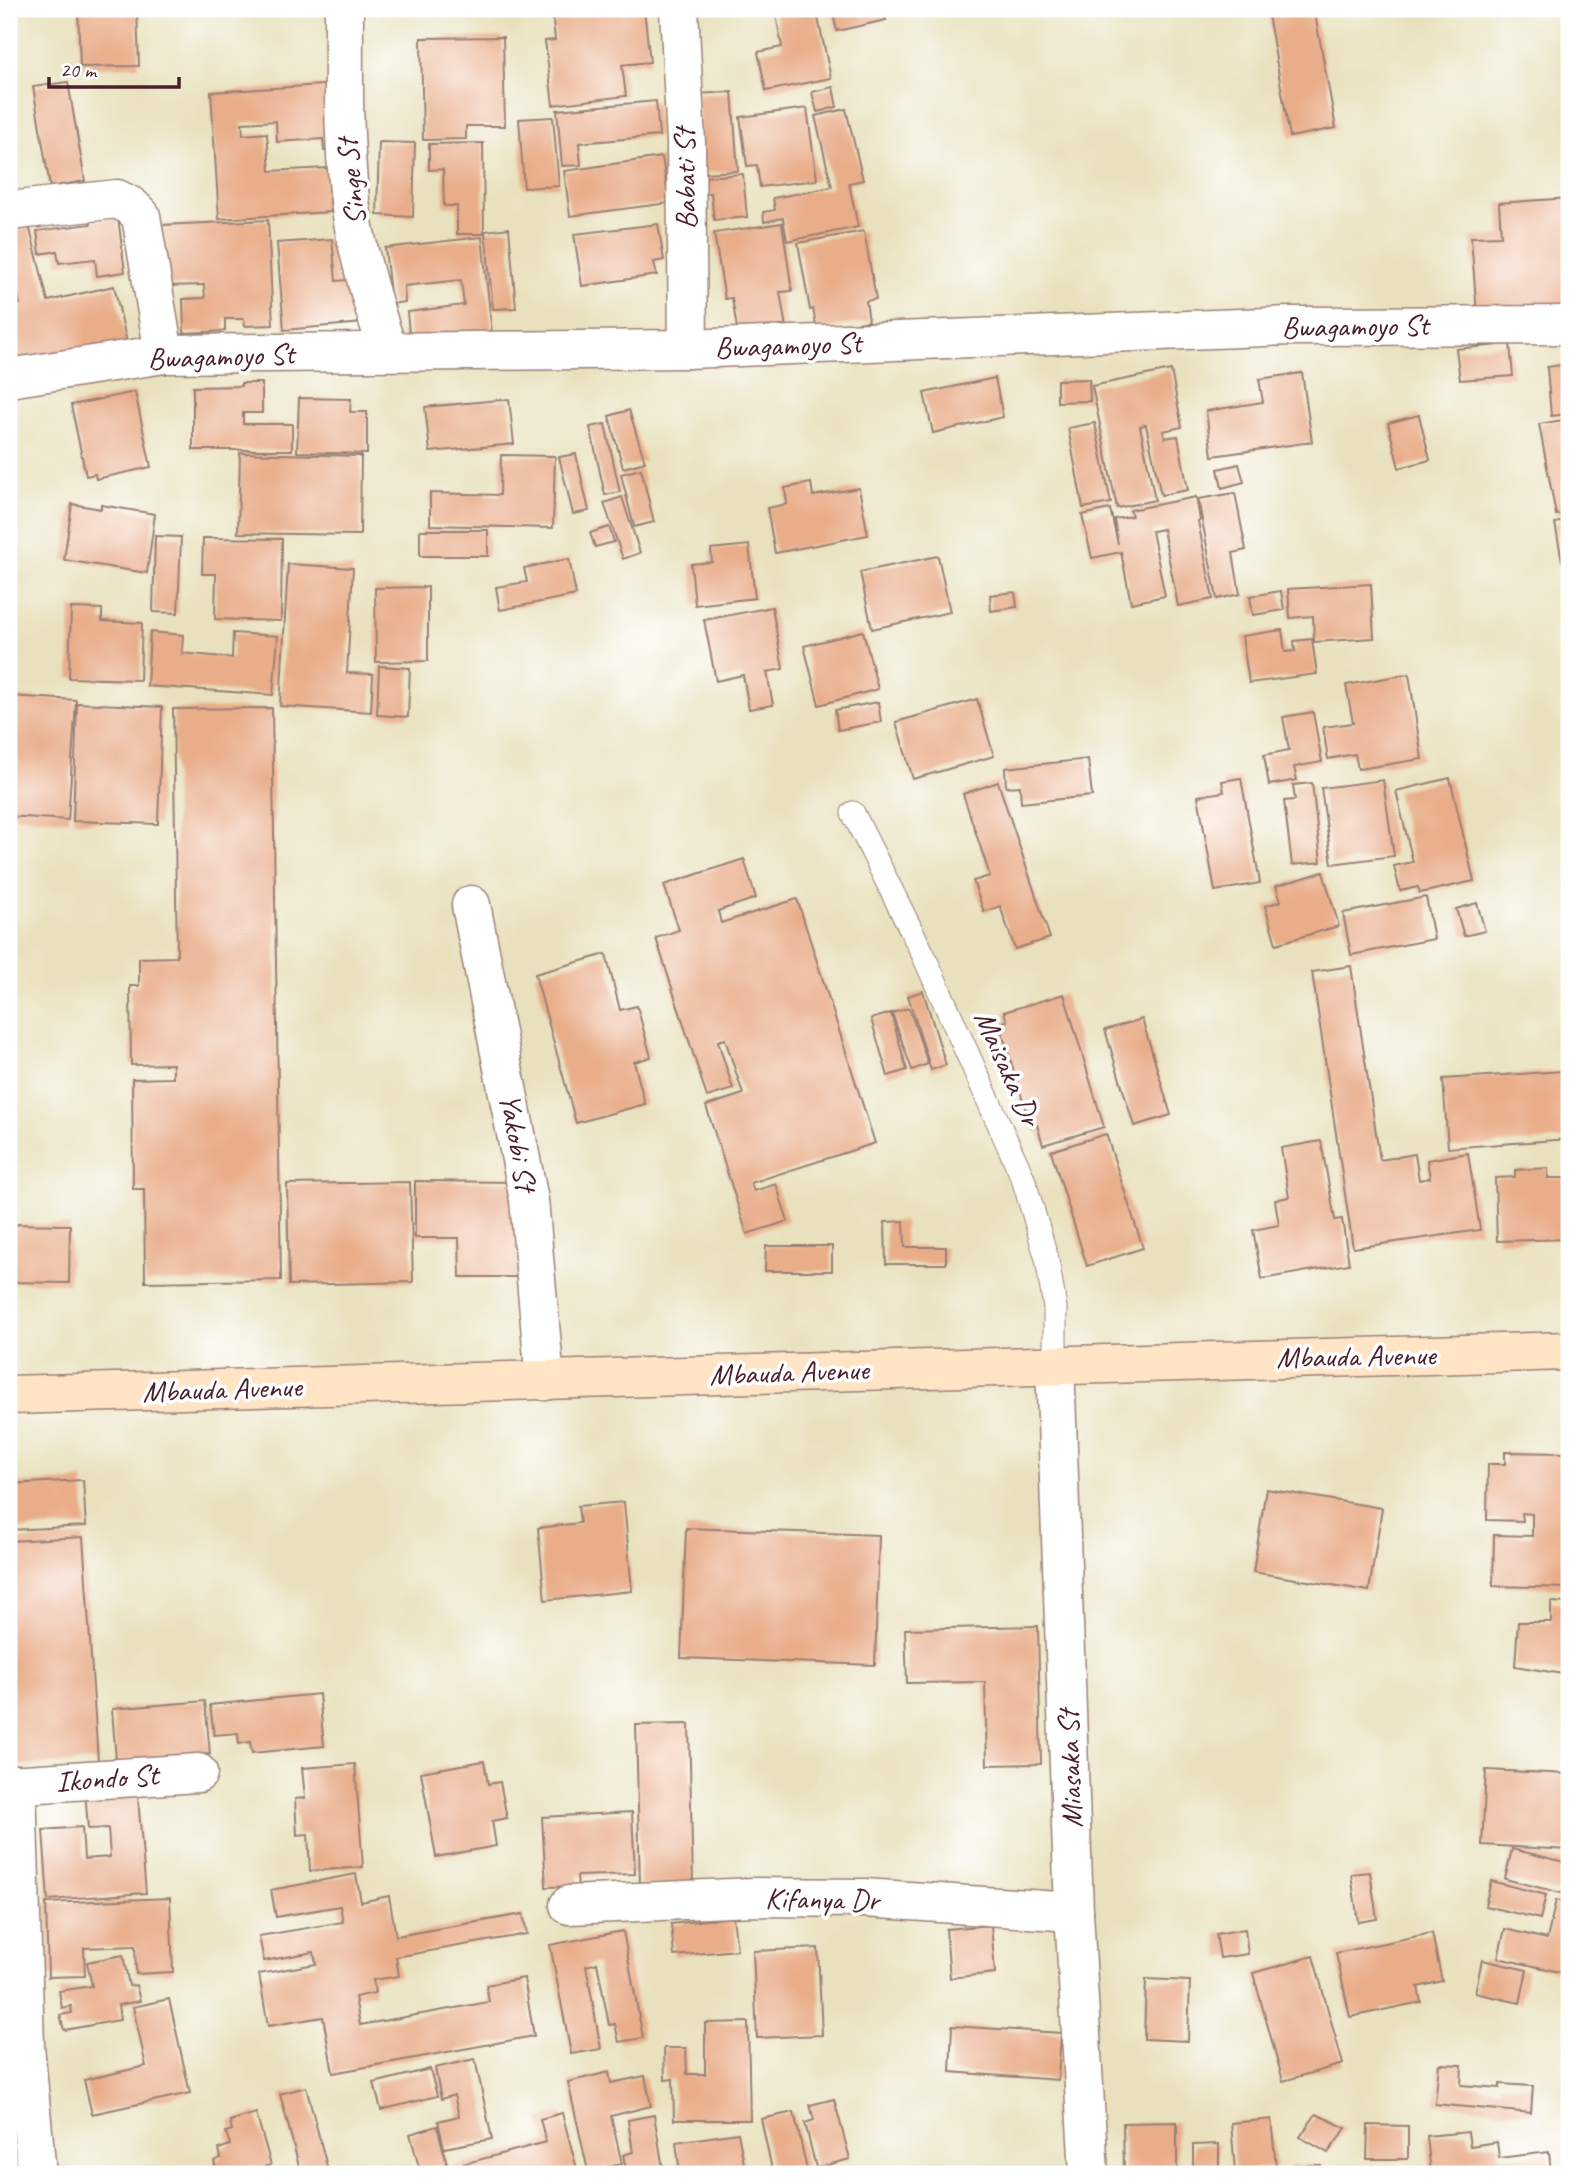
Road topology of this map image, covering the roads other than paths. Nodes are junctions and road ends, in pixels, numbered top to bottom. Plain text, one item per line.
1 (344, 9) edge
2 (679, 9) edge
3 (9, 211) edge
4 (1569, 325) edge
5 (688, 349) junction
6 (388, 351) junction
7 (164, 354) junction
8 (9, 379) edge
9 (853, 813) dead end
10 (471, 905) dead end
11 (1569, 1351) edge
12 (1055, 1363) junction
13 (545, 1381) junction
14 (9, 1395) edge
15 (198, 1773) dead end
16 (13, 1784) edge
17 (569, 1905) dead end
18 (1074, 1912) junction
19 (37, 2174) edge
20 (1089, 2174) edge

1 - 6 street, Singe St
2 - 5 street, Babati St
3 - 7 street
4 - 5 street, Bwagamoyo St
5 - 6 street, Bwagamoyo St
6 - 7 street, Bwagamoyo St
7 - 8 street, Bwagamoyo St
9 - 12 lane, Maisaka Dr
10 - 13 street, Yakobi St
11 - 12 street, Mbauda Avenue
12 - 13 street, Mbauda Avenue
12 - 18 street, Miasaka St
13 - 14 street, Mbauda Avenue
15 - 16 street, Ikondo St
16 - 19 street, Ikondo St
17 - 18 street, Kifanya Dr
18 - 20 street, Miasaka St

